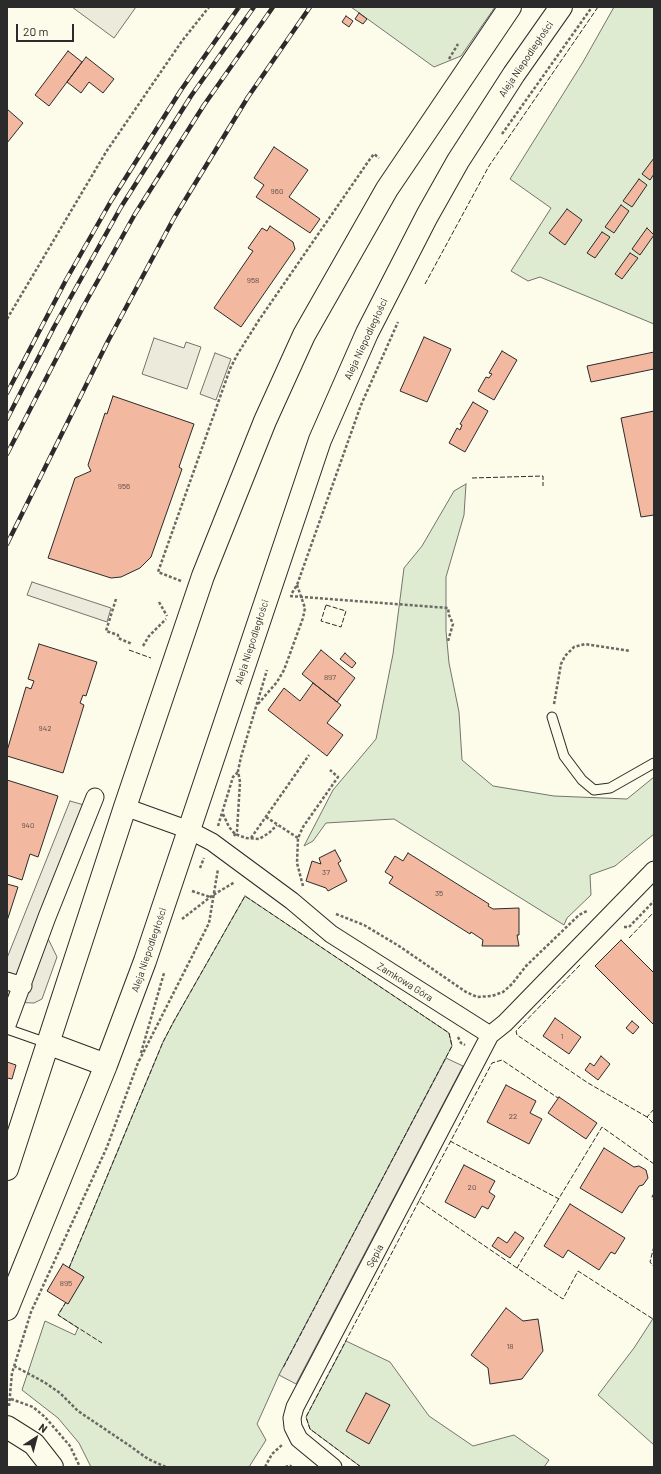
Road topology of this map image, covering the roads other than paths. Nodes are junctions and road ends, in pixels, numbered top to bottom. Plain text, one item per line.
1 (510, 7) edge
2 (561, 7) edge
3 (552, 717) road end
4 (654, 763) edge
5 (95, 797) dead end
6 (125, 807) junction
7 (189, 830) junction
8 (654, 870) edge
9 (15, 983) edge
10 (7, 1025) edge
11 (7, 1029) edge
12 (490, 1035) junction
13 (47, 1043) junction
14 (106, 1065) junction
15 (7, 1169) edge
16 (7, 1309) edge
17 (8, 1416) edge
18 (52, 1467) edge
19 (333, 1467) edge

1 - 6 main road
2 - 7 main road, Aleja Niepodległości
3 - 4 lane
5 - 9 street
6 - 7 street, Zamkowa Góra
6 - 13 main road
7 - 12 street, Zamkowa Góra
7 - 14 main road, Aleja Niepodległości
8 - 12 street
9 - 10 street
11 - 13 lane
12 - 19 street, Sępia
13 - 14 main road
13 - 15 main road
14 - 16 main road, Aleja Niepodległości
17 - 18 main road

